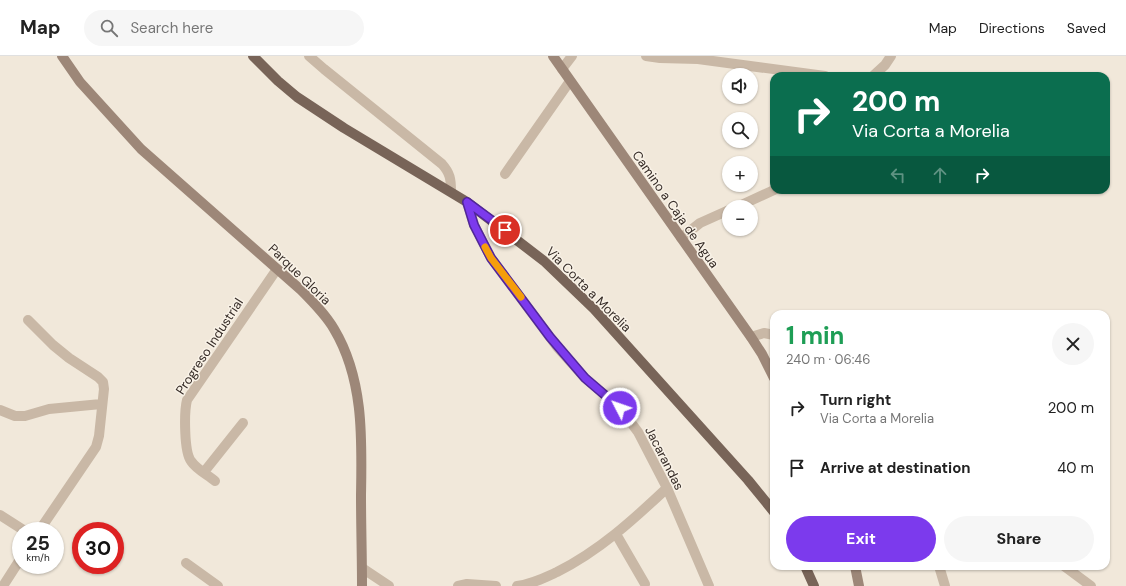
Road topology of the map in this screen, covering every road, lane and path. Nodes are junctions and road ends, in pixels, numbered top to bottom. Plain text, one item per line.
1 (253, 56) edge
2 (309, 56) edge
3 (553, 56) edge
4 (572, 56) edge
5 (646, 56) edge
6 (891, 56) edge
7 (660, 57) edge
8 (64, 58) edge
9 (562, 69) junction
10 (795, 72) edge
11 (877, 72) edge
12 (570, 81) junction
13 (506, 174) dead end
14 (451, 191) junction
15 (770, 192) edge
16 (752, 200) edge
17 (467, 202) junction
18 (722, 213) edge
19 (681, 238) junction
20 (277, 269) junction
21 (28, 320) dead end
22 (770, 334) edge
23 (751, 336) junction
24 (770, 370) edge
25 (101, 404) junction
26 (0, 410) edge
27 (243, 423) dead end
28 (204, 472) junction
29 (215, 481) dead end
30 (667, 488) junction
31 (770, 507) edge
32 (0, 515) edge
33 (45, 522) edge
34 (12, 523) edge
35 (616, 534) junction
36 (186, 563) dead end
37 (362, 568) junction
38 (807, 570) edge
39 (856, 570) edge
40 (940, 570) edge
41 (1069, 570) edge
42 (12, 572) edge
43 (645, 584) dead end
44 (3, 586) edge
45 (218, 586) edge
46 (362, 586) edge
47 (389, 586) edge
48 (458, 586) edge
49 (496, 586) edge
50 (517, 586) edge
51 (709, 586) edge
52 (814, 586) edge
53 (859, 586) edge
54 (945, 586) edge
55 (1091, 586) edge

1 - 14 main road, Via Corta a Morelia
2 - 14 street
3 - 9 main road, Camino a Caja de Agua
4 - 9 street
5 - 7 street
6 - 11 street
7 - 10 street
8 - 20 main road, Parque Gloria
9 - 12 main road, Camino a Caja de Agua
12 - 13 street
12 - 19 main road, Camino a Caja de Agua
14 - 17 main road, Via Corta a Morelia
15 - 16 street
17 - 30 street, Jacarandas
17 - 31 main road, Via Corta a Morelia
18 - 19 street
19 - 23 main road, Camino a Caja de Agua
20 - 28 street, Progreso Industrial
20 - 37 main road, Parque Gloria
21 - 25 street
22 - 23 street
23 - 24 main road, Camino a Caja de Agua
25 - 26 street
25 - 33 street
27 - 28 street
28 - 29 street, Progreso Industrial
30 - 35 street
30 - 51 street, Jacarandas
32 - 34 street
35 - 43 street
35 - 50 street
36 - 45 street
37 - 46 main road, Parque Gloria
37 - 47 street
38 - 52 main road
39 - 53 main road
40 - 54 street
41 - 55 street
42 - 44 street
48 - 49 street

